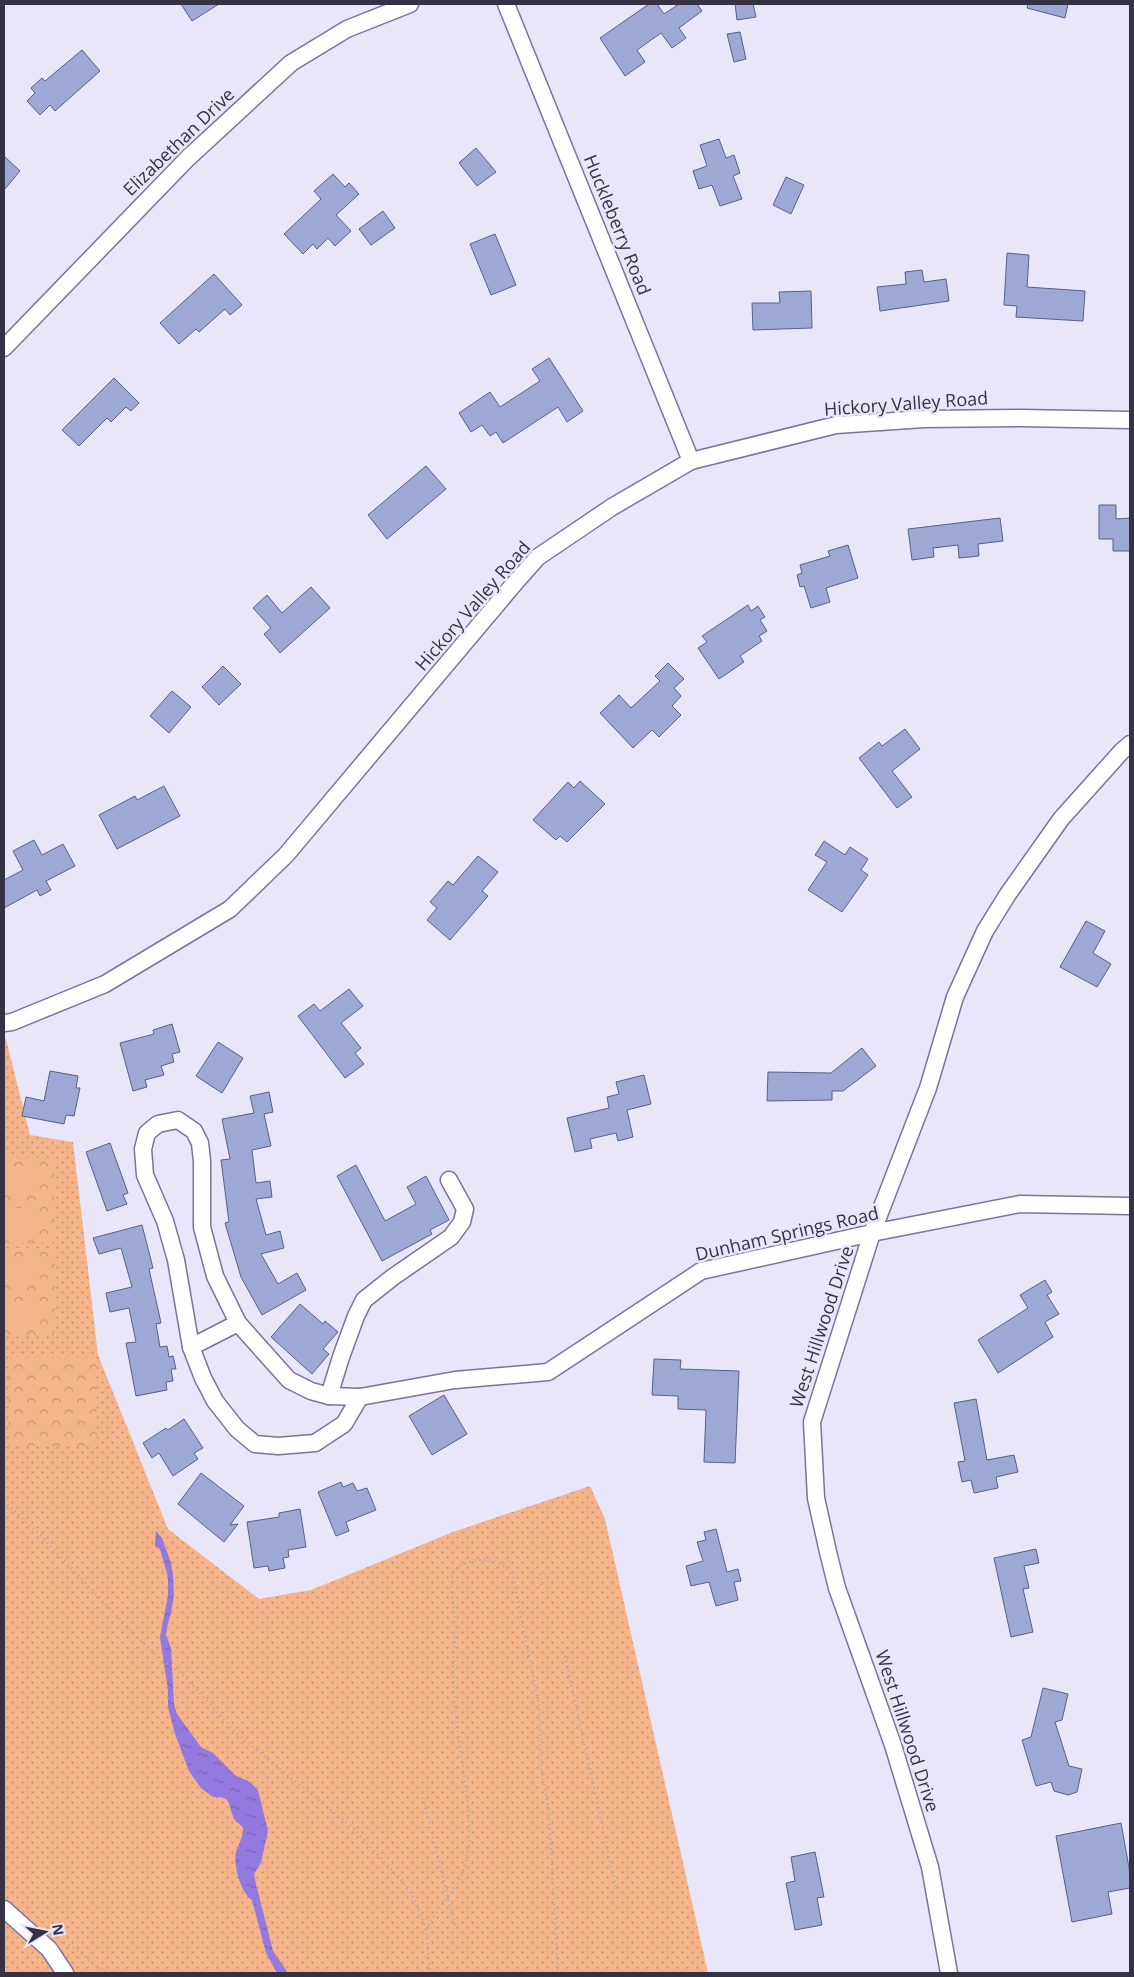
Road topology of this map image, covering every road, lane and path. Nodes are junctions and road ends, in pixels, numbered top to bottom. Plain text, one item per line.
1 (410, 4) edge
2 (506, 4) edge
3 (4, 348) edge
4 (1130, 420) edge
5 (691, 461) junction
6 (1130, 744) edge
7 (4, 1023) edge
8 (449, 1180) dead end
9 (1130, 1206) edge
10 (872, 1233) junction
11 (238, 1323) junction
12 (191, 1347) junction
13 (329, 1396) junction
14 (360, 1397) junction
15 (4, 1501) edge
16 (539, 1574) dead end
17 (542, 1588) dead end
18 (566, 1656) dead end
19 (424, 1798) dead end
20 (616, 1888) dead end
21 (448, 1899) junction
22 (4, 1909) edge
23 (426, 1930) junction
24 (456, 1930) dead end
25 (63, 1942) dead end
26 (430, 1972) edge
27 (65, 1973) edge
28 (110, 1973) edge
29 (558, 1973) edge
30 (949, 1973) edge

1 - 3 street, Elizabethan Drive
2 - 5 street, Huckleberry Road
4 - 5 street, Hickory Valley Road
5 - 7 street, Hickory Valley Road
6 - 10 street, West Hillwood Drive
8 - 13 street
9 - 10 street, Dunham Springs Road
10 - 14 street, Dunham Springs Road
10 - 30 street, West Hillwood Drive
11 - 12 street
11 - 12 street, Dunham Springs Road
11 - 13 street, Dunham Springs Road
12 - 14 street, Dunham Springs Road
13 - 14 street, Dunham Springs Road
15 - 23 path
16 - 17 path
18 - 20 path
19 - 21 path
21 - 23 path
21 - 24 path
21 - 29 path
22 - 27 street
23 - 26 path
25 - 28 path

